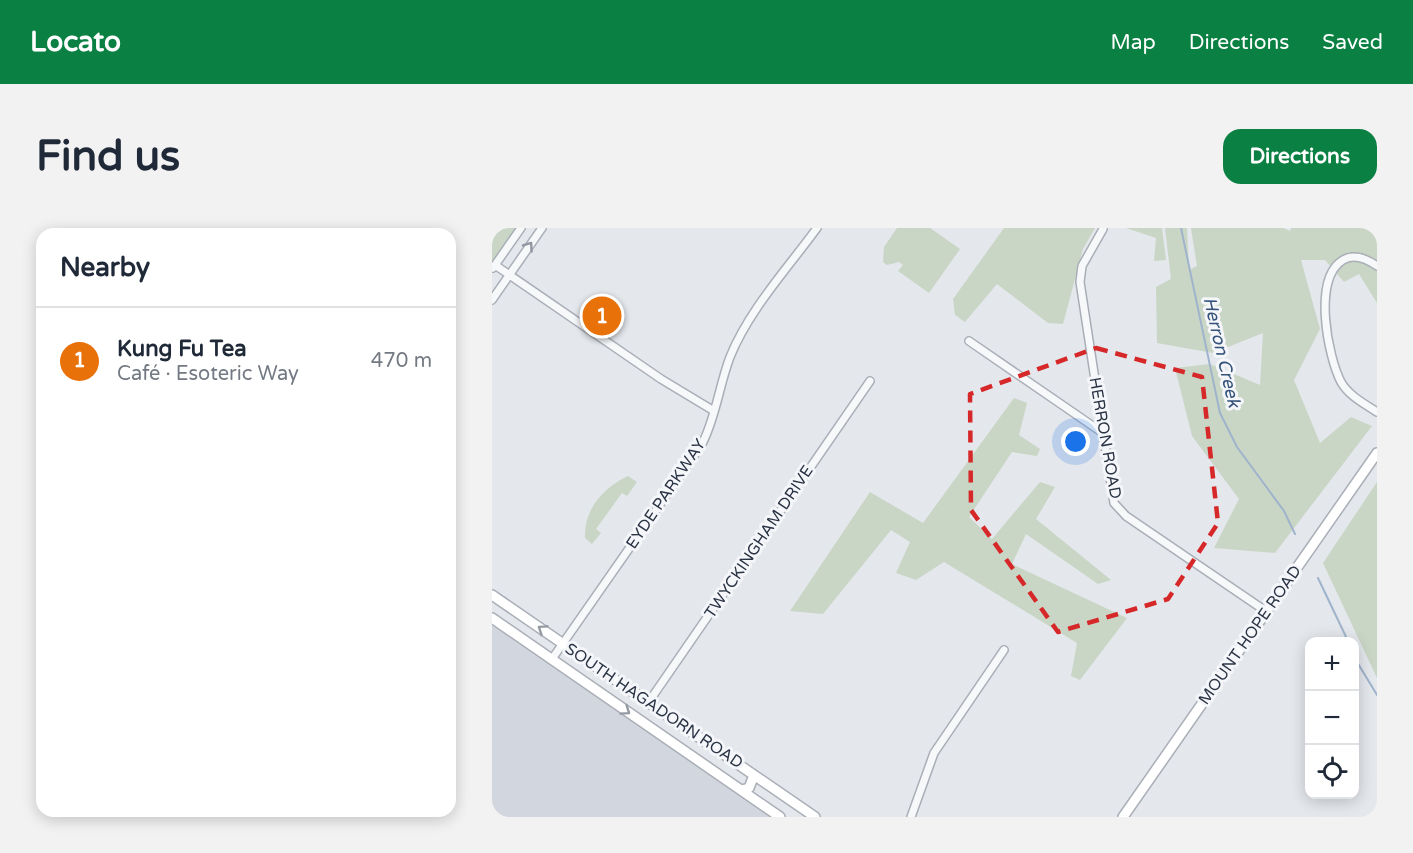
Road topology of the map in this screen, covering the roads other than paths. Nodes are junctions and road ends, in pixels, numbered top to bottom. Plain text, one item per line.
1 (521, 228) edge
2 (542, 228) edge
3 (817, 228) edge
4 (1103, 229) edge
5 (493, 267) edge
6 (1377, 267) edge
7 (509, 275) junction
8 (492, 300) edge
9 (969, 341) dead end
10 (870, 381) dead end
11 (714, 411) junction
12 (1377, 412) edge
13 (1103, 433) junction
14 (1377, 453) edge
15 (492, 595) edge
16 (1267, 612) junction
17 (492, 618) edge
18 (562, 644) junction
19 (1004, 650) dead end
20 (552, 659) junction
21 (620, 683) junction
22 (609, 699) junction
23 (648, 703) junction
24 (754, 775) junction
25 (741, 790) junction
26 (780, 817) edge
27 (815, 817) edge
28 (911, 817) edge
29 (1123, 817) edge

1 - 5 street
7 -> 2 street
3 - 11 street, EYDE PARKWAY
4 - 13 street, HERRON ROAD
5 - 7 street
6 - 12 street
7 - 8 street
7 - 11 street
9 - 13 street
10 - 23 street, TWYCKINGHAM DRIVE
11 - 18 street, EYDE PARKWAY
13 - 16 street, HERRON ROAD
14 - 16 street, MOUNT HOPE ROAD
18 -> 15 street, SOUTH HAGADORN ROAD
16 - 29 street, MOUNT HOPE ROAD
17 - 20 street, SOUTH HAGADORN ROAD
18 - 20 street, EYDE PARKWAY
18 - 21 street, SOUTH HAGADORN ROAD
19 - 28 street
20 - 22 street, SOUTH HAGADORN ROAD
21 - 22 street
21 - 23 street, SOUTH HAGADORN ROAD
22 -> 25 street, SOUTH HAGADORN ROAD
23 - 24 street, SOUTH HAGADORN ROAD
24 - 25 street
24 - 27 street, SOUTH HAGADORN ROAD
25 - 26 street, SOUTH HAGADORN ROAD

